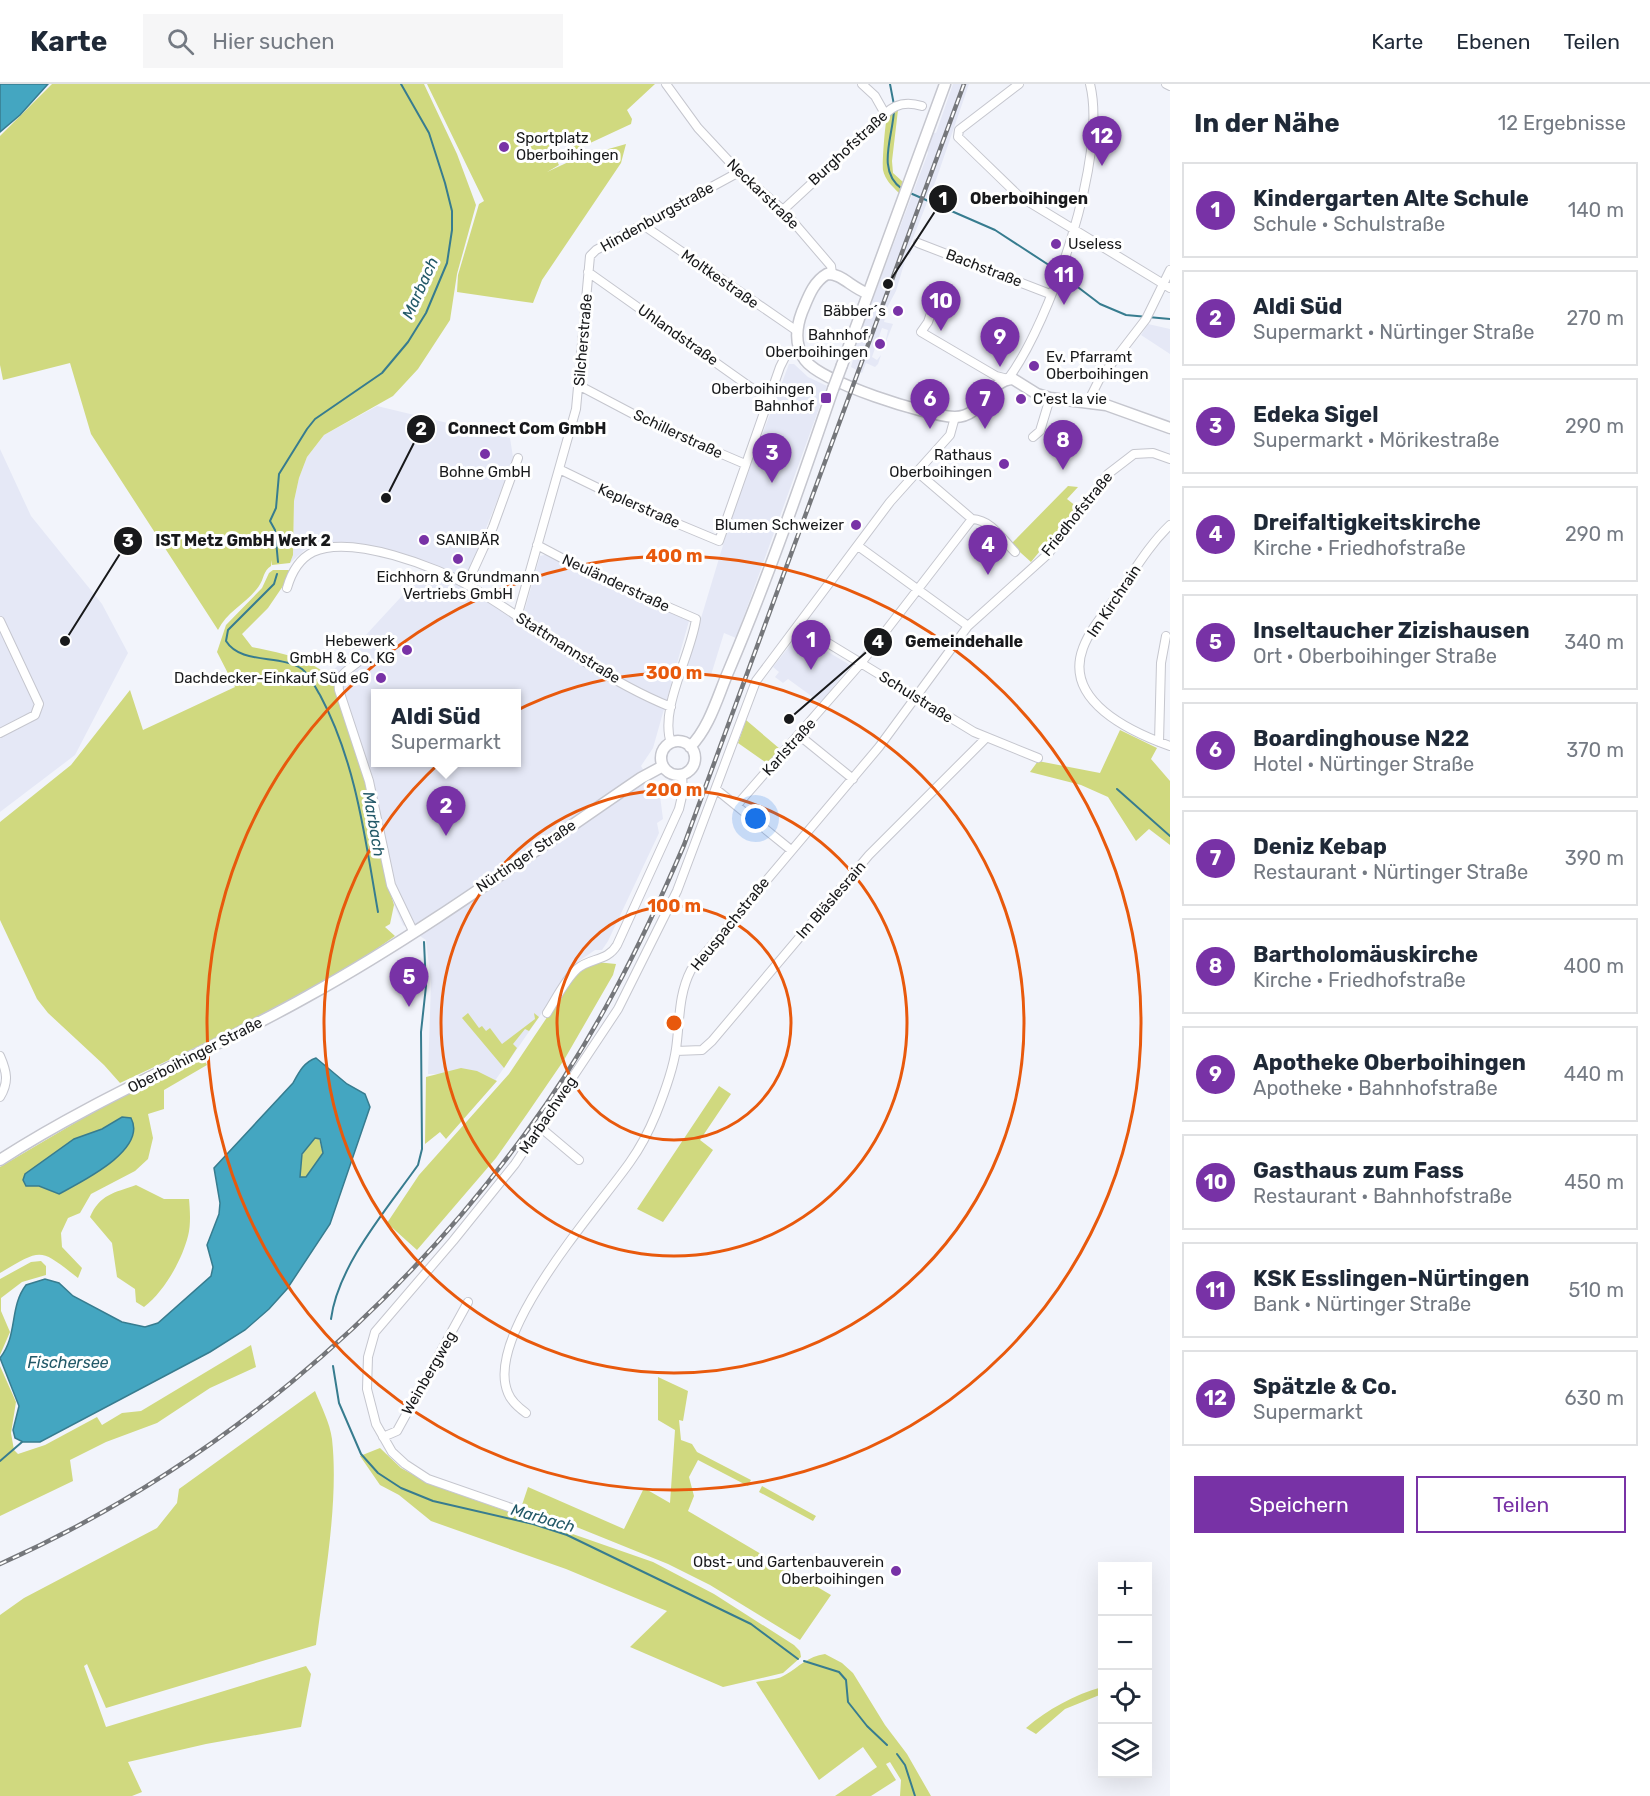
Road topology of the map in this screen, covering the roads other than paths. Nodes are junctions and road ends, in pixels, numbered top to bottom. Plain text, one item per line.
1 (862, 84) edge
2 (945, 84) edge
3 (1019, 84) edge
4 (1090, 84) edge
5 (1166, 84) edge
6 (668, 85) edge
7 (1170, 86) edge
8 (922, 106) dead end
9 (892, 109) junction
10 (739, 172) junction
11 (783, 210) junction
12 (643, 225) junction
13 (1073, 230) junction
14 (918, 243) dead end
15 (1170, 270) edge
16 (588, 272) junction
17 (832, 274) junction
18 (1167, 286) edge
19 (939, 290) dead end
20 (867, 294) junction
21 (1050, 294) junction
22 (797, 331) junction
23 (799, 350) junction
24 (1008, 379) junction
25 (580, 386) junction
26 (1050, 398) junction
27 (767, 399) junction
28 (1088, 402) junction
29 (955, 417) junction
30 (1170, 428) edge
31 (1033, 437) dead end
32 (518, 458) dead end
33 (1170, 459) edge
34 (745, 464) junction
35 (559, 468) junction
36 (916, 471) junction
37 (972, 519) junction
38 (1169, 527) edge
39 (537, 545) junction
40 (858, 546) junction
41 (1015, 552) dead end
42 (467, 584) junction
43 (287, 588) dead end
44 (917, 589) junction
45 (517, 617) junction
46 (0, 621) edge
47 (968, 626) junction
48 (796, 629) junction
49 (1166, 636) dead end
50 (357, 663) dead end
51 (861, 663) junction
52 (916, 697) junction
53 (671, 707) junction
54 (0, 733) edge
55 (800, 736) junction
56 (986, 738) junction
57 (1159, 742) junction
58 (671, 743) junction
59 (1170, 746) edge
60 (690, 747) junction
61 (1038, 758) dead end
62 (663, 766) junction
63 (682, 775) junction
64 (853, 779) junction
65 (717, 790) junction
66 (737, 805) junction
67 (792, 850) junction
68 (414, 933) junction
69 (391, 948) joint
70 (547, 1013) dead end
71 (676, 1051) junction
72 (0, 1056) edge
73 (0, 1097) edge
74 (541, 1128) junction
75 (0, 1160) edge
76 (579, 1160) dead end
77 (468, 1302) dead end
78 (526, 1413) dead end
79 (383, 1437) junction
80 (517, 1510) dead end

1 - 9 street
2 - 20 main road
3 - 13 street
4 - 13 street
5 - 7 street
6 - 10 street, Neckarstraße
8 - 9 street, Burghofstraße
9 - 11 street, Burghofstraße
10 - 11 street, Neckarstraße
10 - 12 street, Hindenburgstraße
11 - 17 street, Neckarstraße
12 - 16 street, Hindenburgstraße
12 - 22 street, Moltkestraße
13 - 18 street
13 - 21 street
14 - 21 street, Bachstraße
15 - 18 street
16 - 25 street, Silcherstraße
16 - 27 street, Uhlandstraße
17 - 20 main road, Neckarstraße
17 - 22 main road
18 - 28 street
19 - 24 street
20 - 60 main road, bridge
21 - 24 street
22 - 23 main road
23 - 27 street
23 - 29 main road
24 - 26 main road
24 - 29 main road
25 - 34 street, Schillerstraße
25 - 35 street, Silcherstraße
26 - 28 main road
26 - 31 street
27 - 34 street
28 - 30 main road
29 - 36 street
32 - 42 street
33 - 47 street, Friedhofstraße
34 - 35 street, Keplerstraße
35 - 39 street, Silcherstraße
36 - 37 street
36 - 40 street
37 - 41 street
37 - 44 street, Karlstraße
38 - 57 street, Im Kirchrain
39 - 45 street, Silcherstraße
39 - 53 street, Neuländerstraße
40 - 44 street
40 - 48 street
42 - 43 street, Stattmannstraße
42 - 45 street, Stattmannstraße
44 - 47 street
44 - 51 street, Karlstraße
45 - 53 street, Stattmannstraße
46 - 54 street
47 - 52 street, Heuspachstraße
48 - 51 street, Schulstraße
48 - 65 street, Marbachweg
49 - 57 street
50 - 68 street
51 - 52 street, Schulstraße
51 - 55 street, Karlstraße
52 - 56 street, Schulstraße
52 - 64 street, Heuspachstraße
53 - 58 street
55 - 64 street
55 - 66 street, Karlstraße
56 - 61 street, Schulstraße
56 - 71 street, Im Bläslesrain
57 - 59 street, Im Kirchrain
58 - 60 main road
58 - 62 main road
60 - 63 main road
62 - 63 main road
62 - 68 main road, Nürtinger Straße
63 - 70 street
64 - 67 street, Heuspachstraße
65 - 66 street
65 - 74 street, Marbachweg
66 - 67 street
67 - 71 street, Heuspachstraße
68 - 69 main road, Nürtinger Straße
69 - 75 main road, Oberboihinger Straße
71 - 78 street, Heuspachstraße
72 - 73 street
74 - 76 street
74 - 79 street, Marbachweg
77 - 79 street, Weinbergweg
79 - 80 street, Marbachweg

